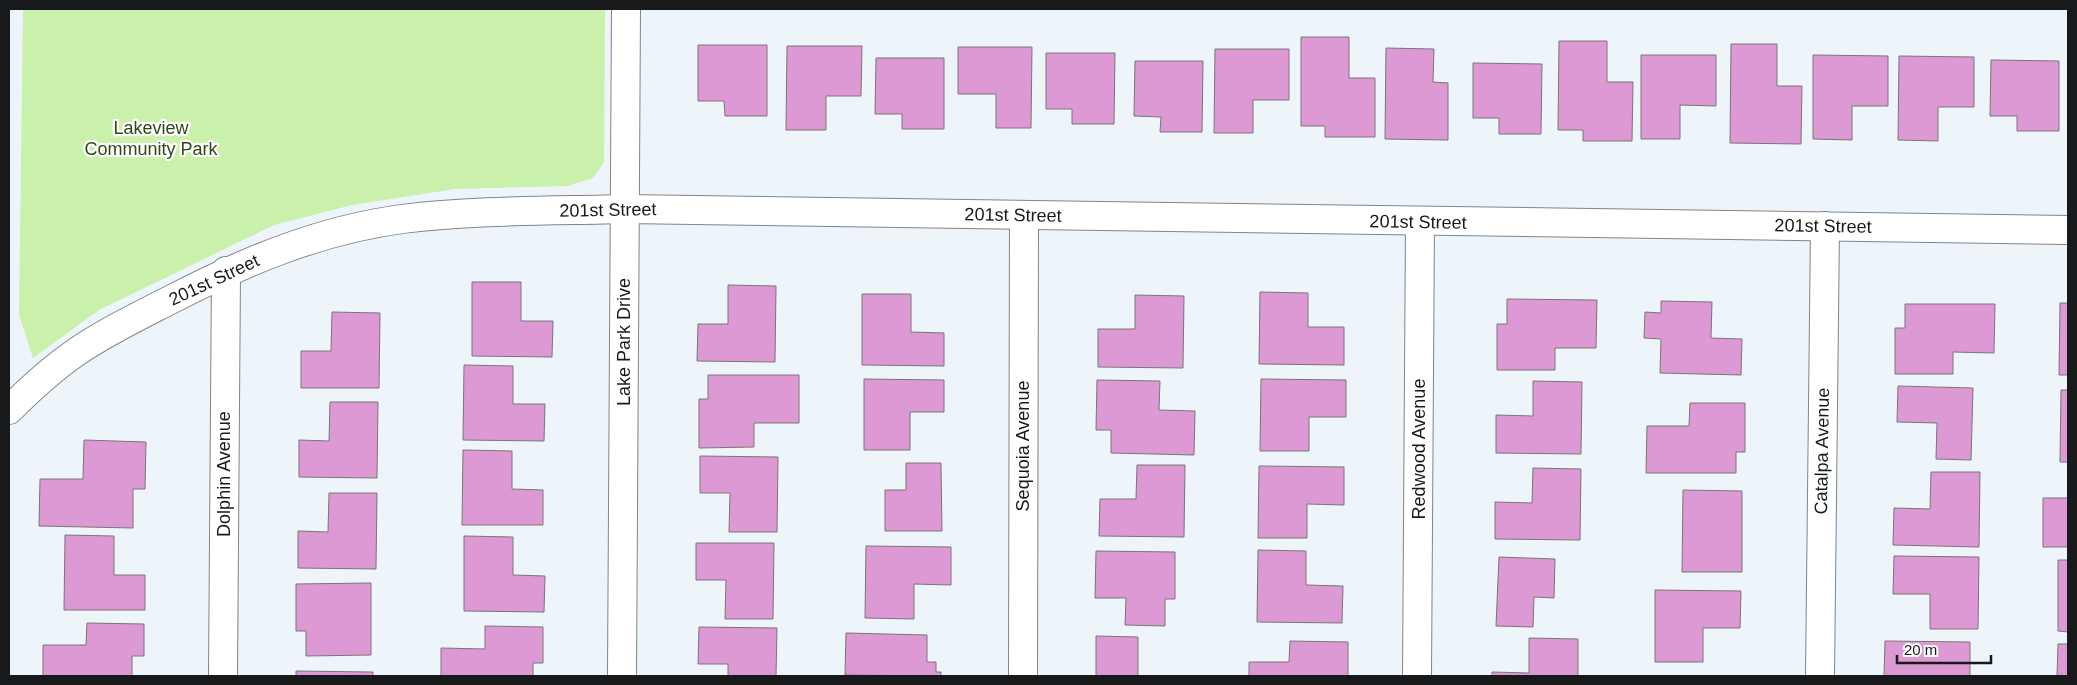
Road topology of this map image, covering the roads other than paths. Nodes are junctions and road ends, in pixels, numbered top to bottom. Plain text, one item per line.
1 (626, 9) edge
2 (624, 209) junction
3 (1024, 216) junction
4 (1420, 222) junction
5 (1825, 226) junction
6 (2068, 230) edge
7 (226, 271) junction
8 (9, 410) edge
9 (223, 676) edge
10 (622, 676) edge
11 (1023, 676) edge
12 (1417, 676) edge
13 (1820, 676) edge

1 - 2 street, Lake Park Drive
2 - 3 street, 201st Street
2 - 7 street, 201st Street
2 - 10 street, Lake Park Drive
3 - 4 street, 201st Street
3 - 11 street, Sequoia Avenue
4 - 5 street, 201st Street
4 - 12 street, Redwood Avenue
5 - 6 street, 201st Street
5 - 13 street, Catalpa Avenue
7 - 8 street, 201st Street
7 - 9 street, Dolphin Avenue

